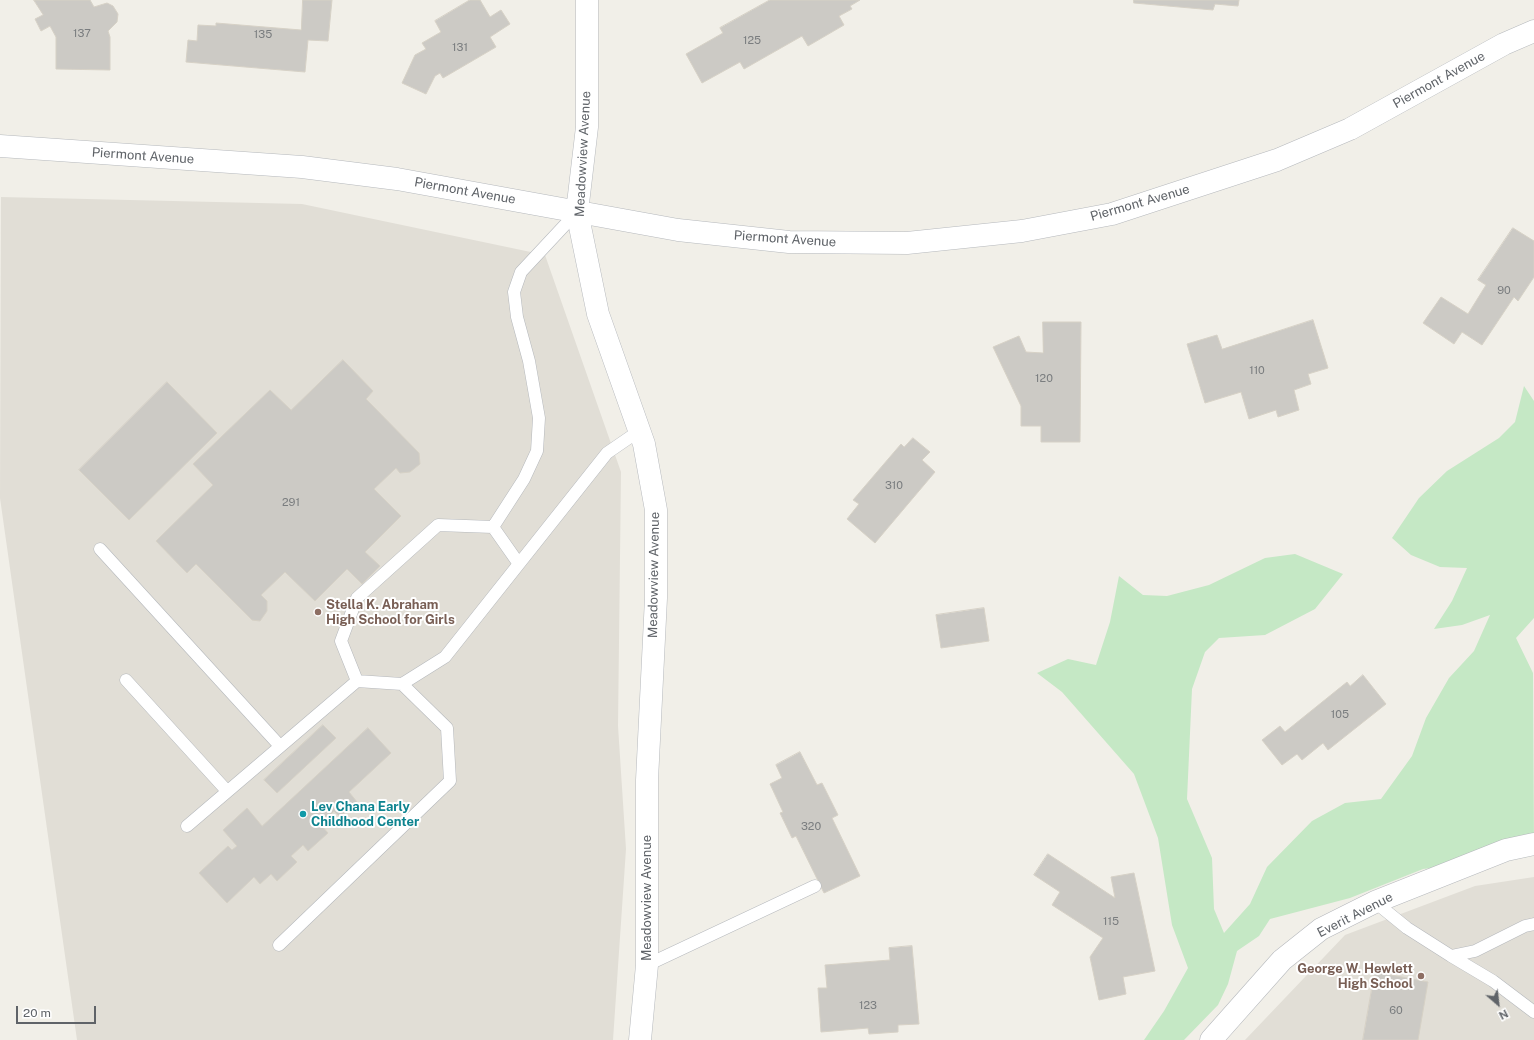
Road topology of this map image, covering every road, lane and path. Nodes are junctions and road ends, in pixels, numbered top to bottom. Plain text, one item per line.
1 (587, 0) edge
2 (1534, 31) edge
3 (0, 146) edge
4 (578, 212) junction
5 (639, 431) junction
6 (493, 527) junction
7 (100, 549) dead end
8 (519, 564) junction
9 (126, 680) dead end
10 (356, 681) junction
11 (402, 684) junction
12 (280, 746) junction
13 (227, 791) junction
14 (187, 826) dead end
15 (1534, 844) edge
16 (815, 886) dead end
17 (1375, 902) junction
18 (1534, 924) edge
19 (279, 945) dead end
20 (1451, 956) junction
21 (647, 965) junction
22 (1534, 1012) edge
23 (640, 1040) edge
24 (1211, 1040) edge

1 - 4 street, Meadowview Avenue
2 - 4 street, Piermont Avenue
3 - 4 street, Piermont Avenue
4 - 5 street, Meadowview Avenue
4 - 6 lane
5 - 8 lane
5 - 21 street, Meadowview Avenue
6 - 8 lane
6 - 10 lane
7 - 12 lane
8 - 11 lane
9 - 13 lane
10 - 11 lane
10 - 12 lane
11 - 19 lane
12 - 13 lane
13 - 14 lane
15 - 17 street, Everit Avenue
16 - 21 lane
17 - 20 lane
17 - 24 street, Everit Avenue
18 - 20 lane
20 - 22 lane
21 - 23 street, Meadowview Avenue

